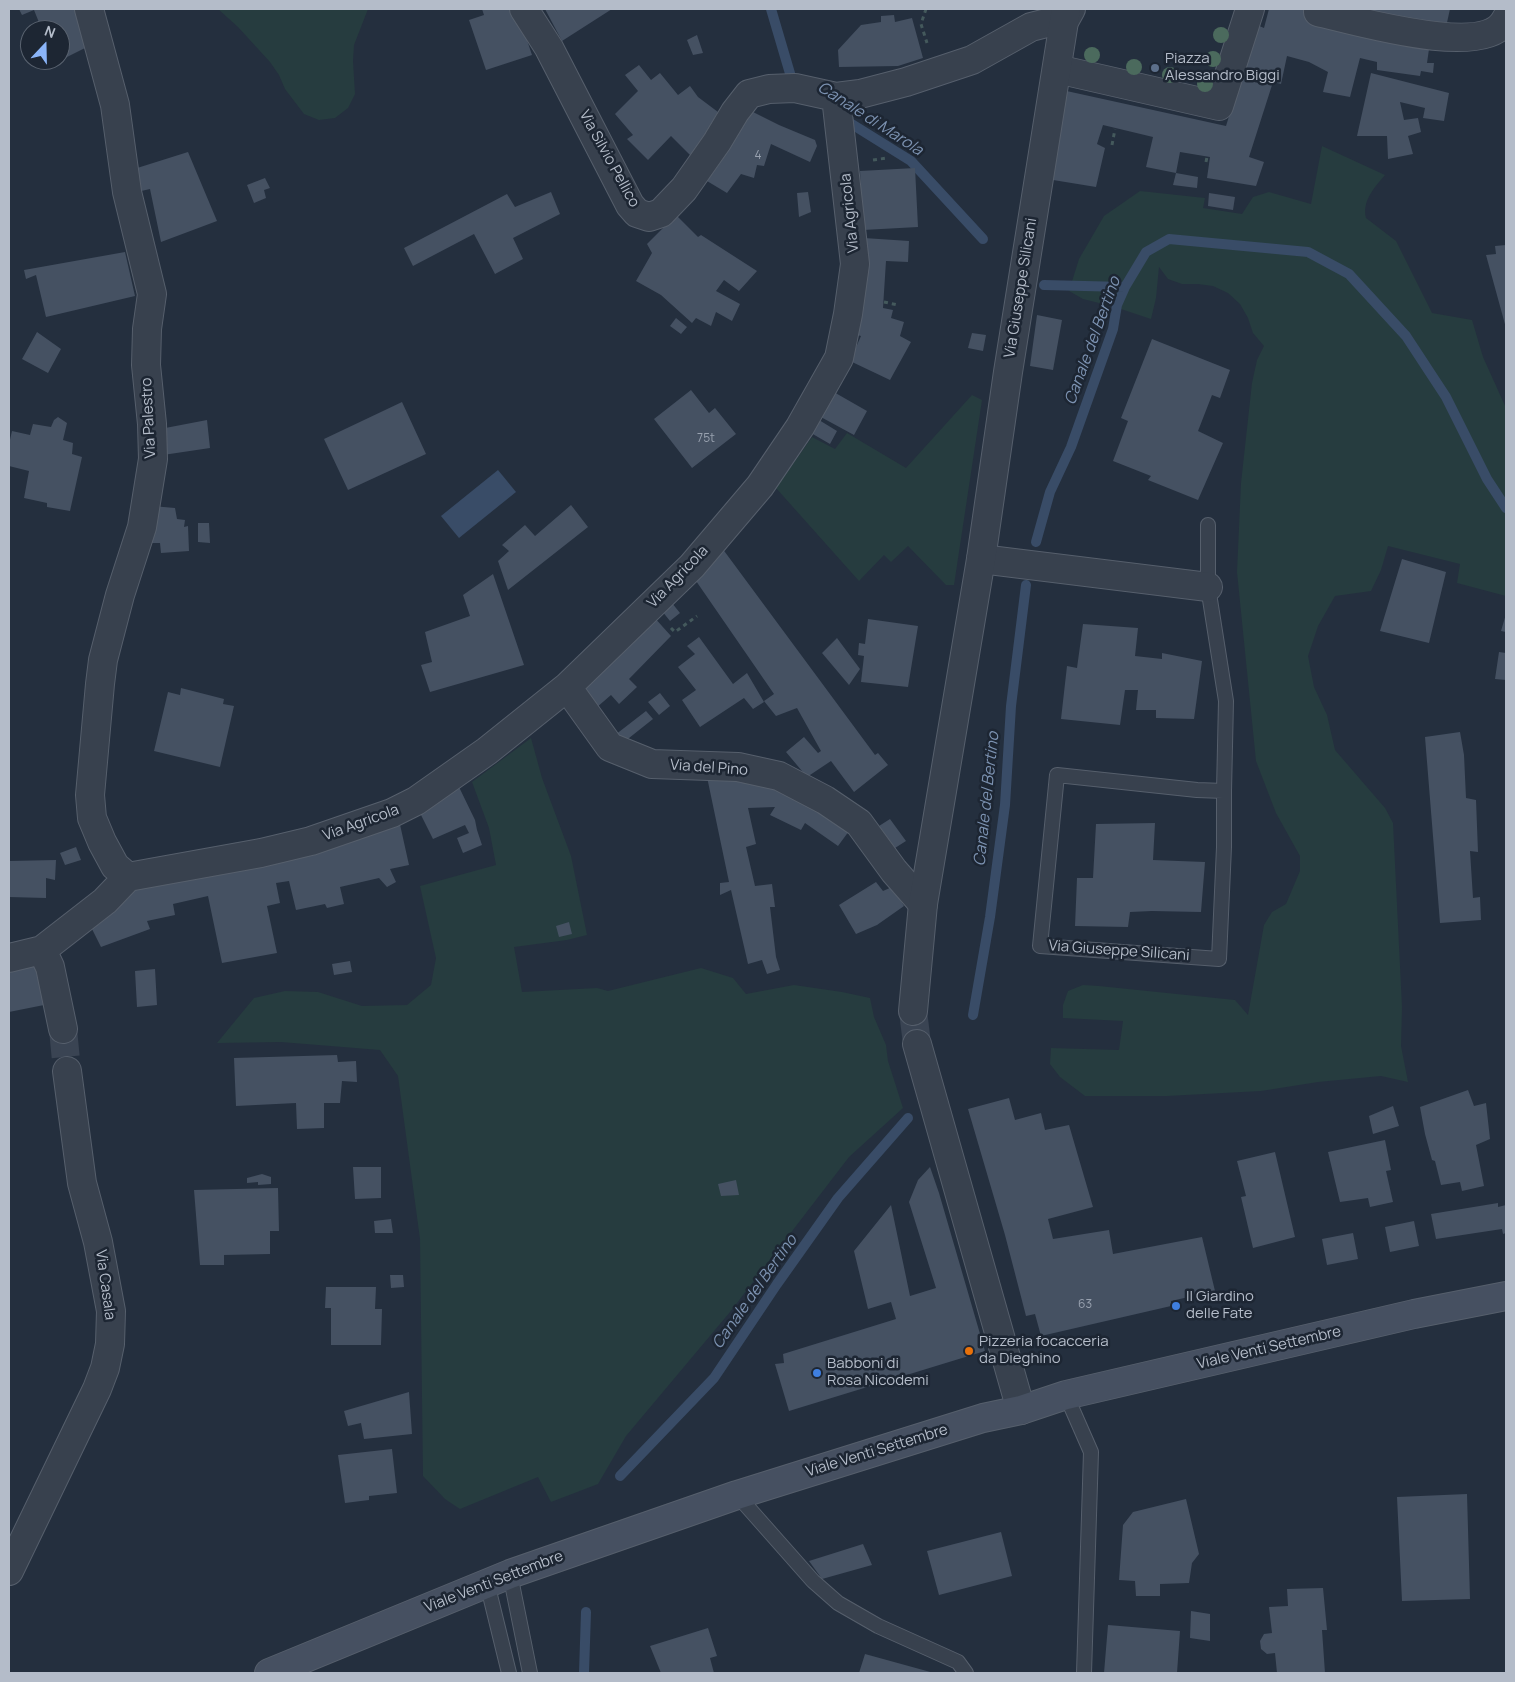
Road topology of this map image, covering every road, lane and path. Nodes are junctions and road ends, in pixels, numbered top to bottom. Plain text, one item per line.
1 (89, 9) edge
2 (524, 9) edge
3 (926, 9) edge
4 (1250, 9) edge
5 (1068, 12) edge
6 (1318, 12) dead end
7 (1506, 19) edge
8 (921, 24) dead end
9 (1057, 69) junction
10 (836, 97) junction
11 (1115, 129) dead end
12 (1112, 145) dead end
13 (1207, 157) dead end
14 (1206, 162) dead end
15 (884, 302) dead end
16 (898, 305) dead end
17 (1208, 525) dead end
18 (981, 559) junction
19 (1208, 587) junction
20 (567, 688) junction
21 (1224, 790) junction
22 (128, 877) junction
23 (923, 904) junction
24 (42, 950) junction
25 (9, 958) edge
26 (912, 1011) tunnel mouth
27 (63, 1029) tunnel mouth
28 (920, 1056) tunnel mouth
29 (67, 1071) tunnel mouth
30 (1506, 1296) edge
31 (1066, 1395) junction
32 (1021, 1410) junction
33 (737, 1495) junction
34 (9, 1571) edge
35 (499, 1579) junction
36 (269, 1673) edge
37 (509, 1673) edge
38 (530, 1673) edge
39 (966, 1673) edge
40 (1084, 1673) edge

1 - 22 street, Via Palestro
2 - 10 street, Via Silvio Pellico
3 - 8 path
4 - 9 street
5 - 9 street, Via Giuseppe Silicani
5 - 10 street
6 - 7 street
9 - 18 street, Via Giuseppe Silicani
10 - 20 street, Via Agricola
11 - 12 path
13 - 14 path
15 - 16 path
17 - 19 lane, Via Giuseppe Silicani
18 - 19 street
18 - 23 street, Via Giuseppe Silicani
19 - 21 lane, Via Giuseppe Silicani
20 - 22 street, Via Agricola
20 - 23 street, Via del Pino
21 - 21 lane, Via Giuseppe Silicani
22 - 24 street
23 - 26 street, Via Giuseppe Silicani
24 - 25 street
24 - 27 street
28 - 32 street
29 - 34 street, Via Casala
30 - 31 main road, Viale Venti Settembre
31 - 32 main road, Viale Venti Settembre
31 - 40 lane
32 - 33 main road, Viale Venti Settembre
33 - 35 main road, Viale Venti Settembre
33 - 39 lane
35 - 36 main road, Viale Venti Settembre
35 - 37 lane
35 - 38 lane

